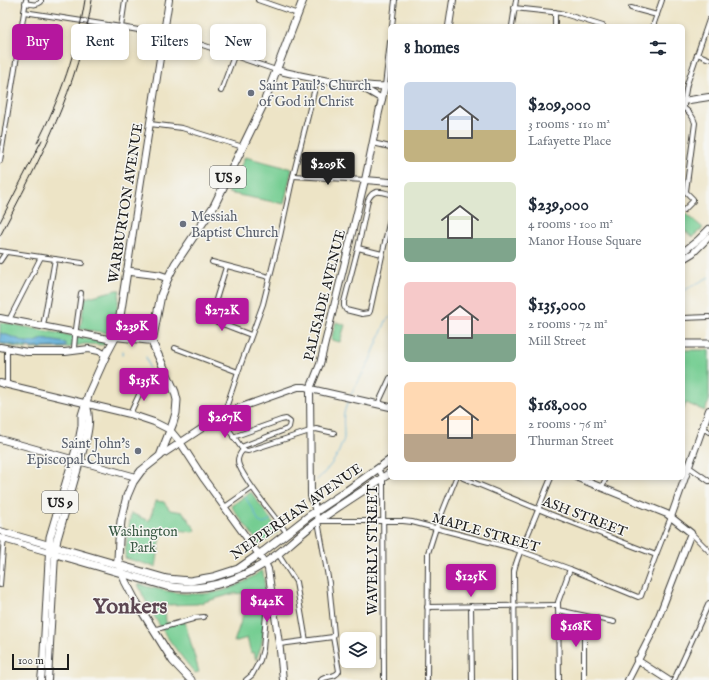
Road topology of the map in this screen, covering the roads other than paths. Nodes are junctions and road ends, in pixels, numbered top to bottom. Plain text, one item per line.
1 (41, 0) edge
2 (125, 0) edge
3 (169, 0) edge
4 (258, 0) edge
5 (303, 0) edge
6 (395, 0) edge
7 (453, 0) edge
8 (516, 0) edge
9 (662, 0) edge
10 (26, 2) edge
11 (514, 8) junction
12 (631, 8) dead end
13 (24, 12) junction
14 (555, 12) junction
15 (298, 14) junction
16 (657, 15) junction
17 (709, 20) edge
18 (102, 24) edge
19 (121, 24) edge
20 (165, 24) edge
21 (392, 24) edge
22 (449, 24) edge
23 (512, 24) edge
24 (556, 24) edge
25 (596, 24) edge
26 (654, 24) edge
27 (697, 54) junction
28 (709, 59) edge
29 (160, 60) edge
30 (233, 60) edge
31 (246, 60) edge
32 (276, 70) junction
33 (316, 80) junction
34 (358, 85) junction
35 (388, 86) edge
36 (221, 91) dead end
37 (685, 92) edge
38 (709, 96) edge
39 (382, 99) junction
40 (685, 101) edge
41 (685, 109) edge
42 (150, 124) junction
43 (373, 143) junction
44 (243, 147) junction
45 (388, 147) edge
46 (0, 161) edge
47 (293, 176) junction
48 (365, 180) junction
49 (388, 182) edge
50 (685, 190) edge
51 (388, 194) edge
52 (685, 209) edge
53 (388, 228) edge
54 (709, 228) edge
55 (709, 237) edge
56 (358, 248) junction
57 (685, 250) edge
58 (0, 251) edge
59 (6, 252) junction
60 (382, 254) junction
61 (41, 257) junction
62 (685, 258) edge
63 (55, 259) junction
64 (0, 261) edge
65 (212, 262) dead end
66 (82, 263) dead end
67 (226, 267) junction
68 (127, 271) junction
69 (270, 277) junction
70 (168, 278) junction
71 (81, 293) dead end
72 (199, 315) dead end
73 (709, 317) edge
74 (0, 318) edge
75 (685, 318) edge
76 (210, 319) junction
77 (9, 320) junction
78 (43, 326) junction
79 (76, 332) junction
80 (251, 335) junction
81 (115, 338) junction
82 (152, 342) junction
83 (685, 344) edge
84 (709, 344) edge
85 (3, 348) edge
86 (175, 348) dead end
87 (74, 351) junction
88 (106, 355) junction
89 (238, 372) junction
90 (388, 382) edge
91 (0, 383) edge
92 (144, 384) dead end
93 (7, 385) junction
94 (310, 389) junction
95 (86, 404) junction
96 (378, 404) junction
97 (388, 406) edge
98 (709, 410) edge
99 (130, 414) junction
100 (220, 417) junction
101 (703, 428) junction
102 (170, 430) junction
103 (311, 431) junction
104 (709, 432) edge
105 (334, 433) dead end
106 (233, 437) junction
107 (0, 439) edge
108 (180, 442) junction
109 (242, 449) junction
110 (160, 456) junction
111 (76, 461) junction
112 (388, 462) edge
113 (686, 466) edge
114 (378, 469) junction
115 (388, 474) edge
116 (136, 477) junction
117 (383, 478) junction
118 (455, 480) edge
119 (468, 480) edge
120 (550, 480) edge
121 (583, 480) edge
122 (605, 480) edge
123 (682, 480) edge
124 (709, 481) edge
125 (602, 487) junction
126 (252, 488) junction
127 (225, 507) junction
128 (538, 509) junction
129 (316, 511) junction
130 (671, 517) junction
131 (318, 521) junction
132 (383, 521) junction
133 (436, 528) junction
134 (287, 533) junction
135 (691, 533) junction
136 (2, 536) edge
137 (52, 549) junction
138 (520, 551) junction
139 (709, 551) edge
140 (259, 554) junction
141 (278, 554) junction
142 (656, 555) junction
143 (265, 563) junction
144 (120, 565) junction
145 (570, 569) junction
146 (122, 573) junction
147 (0, 585) edge
148 (271, 587) junction
149 (709, 603) edge
150 (558, 605) junction
151 (472, 606) junction
152 (515, 606) junction
153 (427, 607) junction
154 (558, 610) junction
155 (584, 616) junction
156 (202, 617) dead end
157 (614, 622) dead end
158 (154, 630) junction
159 (333, 637) junction
160 (306, 641) junction
161 (280, 644) junction
162 (637, 660) junction
163 (41, 680) edge
164 (48, 680) edge
165 (191, 680) edge
166 (246, 680) edge
167 (283, 680) edge
168 (321, 680) edge
169 (384, 680) edge
170 (427, 680) edge
171 (472, 680) edge
172 (515, 680) edge
173 (559, 680) edge
174 (584, 680) edge
175 (628, 680) edge
176 (668, 680) edge
177 (674, 680) edge

1 - 10 street
2 - 19 street
3 - 20 street, WARBURTON AVENUE
4 - 15 street
5 - 15 main road, US 9
6 - 21 street
7 - 22 street
8 - 11 street
9 - 16 street
10 - 13 street
11 - 14 street
11 - 23 street
12 - 16 street
13 - 18 street
13 - 46 street
14 - 24 street
14 - 25 street
15 - 32 main road, US 9
16 - 26 street
17 - 27 street
27 - 28 street
27 - 37 street
29 - 42 street, WARBURTON AVENUE
30 - 36 street
31 - 32 street
32 - 33 street
32 - 44 main road, US 9
33 - 34 street
33 - 47 street
34 - 35 street
34 - 39 street
35 - 39 street, PALISADE AVENUE
38 - 40 street
39 - 43 street, PALISADE AVENUE
41 - 50 street
42 - 44 street
42 - 68 street, WARBURTON AVENUE
43 - 45 street
43 - 48 street, PALISADE AVENUE
44 - 70 main road, US 9
47 - 48 street
47 - 69 street
48 - 49 street
48 - 94 street, PALISADE AVENUE
50 - 52 street
51 - 56 street
53 - 60 street
54 - 57 street
55 - 62 street
56 - 60 street
56 - 60 street
58 - 59 street
59 - 61 street
59 - 64 street
61 - 63 street
61 - 77 street
63 - 66 street
63 - 78 street
65 - 67 street
67 - 69 street
67 - 76 street
68 - 70 main road
68 - 81 main road, WARBURTON AVENUE
69 - 80 street
70 - 82 main road, US 9
71 - 79 street
72 - 76 street
73 - 75 street
74 - 77 street
76 - 80 street
77 - 78 street
78 - 79 street
79 - 81 street
79 - 87 street
80 - 89 street
81 - 82 street
81 - 88 main road, WARBURTON AVENUE
82 - 102 main road
83 - 84 main road
85 - 87 street
85 - 93 street
86 - 89 street
87 - 88 street
88 - 95 main road, WARBURTON AVENUE
89 - 100 street
90 - 96 street
91 - 93 street
92 - 99 street
93 - 95 street
94 - 96 street
94 - 100 street
94 - 103 street
95 - 99 street
95 - 111 main road, WARBURTON AVENUE
96 - 97 street
98 - 101 street
99 - 102 street
100 - 106 street
100 - 108 street
101 - 104 street
101 - 113 street
102 - 108 street
102 - 110 main road
103 - 105 street
103 - 109 street
103 - 129 street
106 - 109 street
106 - 109 street
107 - 111 street
108 - 110 street
108 - 127 street
109 - 126 street
110 - 116 main road
111 - 116 street
111 - 137 main road, WARBURTON AVENUE
112 - 114 main road, NEPPERHAN AVENUE
113 - 124 street
114 - 117 street, WAVERLY STREET
114 - 129 main road, NEPPERHAN AVENUE
115 - 117 main road, NEPPERHAN AVENUE
116 - 144 main road
117 - 131 main road, NEPPERHAN AVENUE
117 - 132 street, WAVERLY STREET
118 - 133 street
119 - 128 street, ASH STREET
120 - 128 street
121 - 125 street
122 - 125 street
123 - 130 street
125 - 130 street
126 - 127 street
126 - 134 street
127 - 140 street
128 - 138 street
128 - 142 street, ASH STREET
129 - 131 street
129 - 134 main road, NEPPERHAN AVENUE
130 - 135 street
130 - 142 street
131 - 132 street, MAPLE STREET
131 - 141 main road, NEPPERHAN AVENUE
131 - 159 street
132 - 133 street, MAPLE STREET
132 - 169 street, WAVERLY STREET
133 - 138 street, MAPLE STREET
133 - 153 street
134 - 140 main road, NEPPERHAN AVENUE
135 - 139 street
135 - 162 street
136 - 137 street
136 - 147 street
137 - 144 main road, NEPPERHAN AVENUE
137 - 146 main road, NEPPERHAN AVENUE
137 - 163 street
137 - 164 street
138 - 145 street, MAPLE STREET
138 - 152 street
140 - 143 street
140 - 144 main road, NEPPERHAN AVENUE
141 - 143 main road, NEPPERHAN AVENUE
141 - 160 street
142 - 145 street, MAPLE STREET
143 - 146 main road, NEPPERHAN AVENUE
143 - 148 street
144 - 146 main road
145 - 150 street
146 - 158 main road
148 - 161 street
148 - 166 street
149 - 177 street
150 - 152 street
150 - 154 street
151 - 152 street
151 - 153 street
151 - 171 street
152 - 172 street
153 - 170 street
154 - 155 street
154 - 173 street
155 - 157 street
155 - 174 street
156 - 158 street
158 - 165 main road
159 - 160 street
159 - 168 street
160 - 161 street
161 - 167 street
162 - 175 street
162 - 176 street

